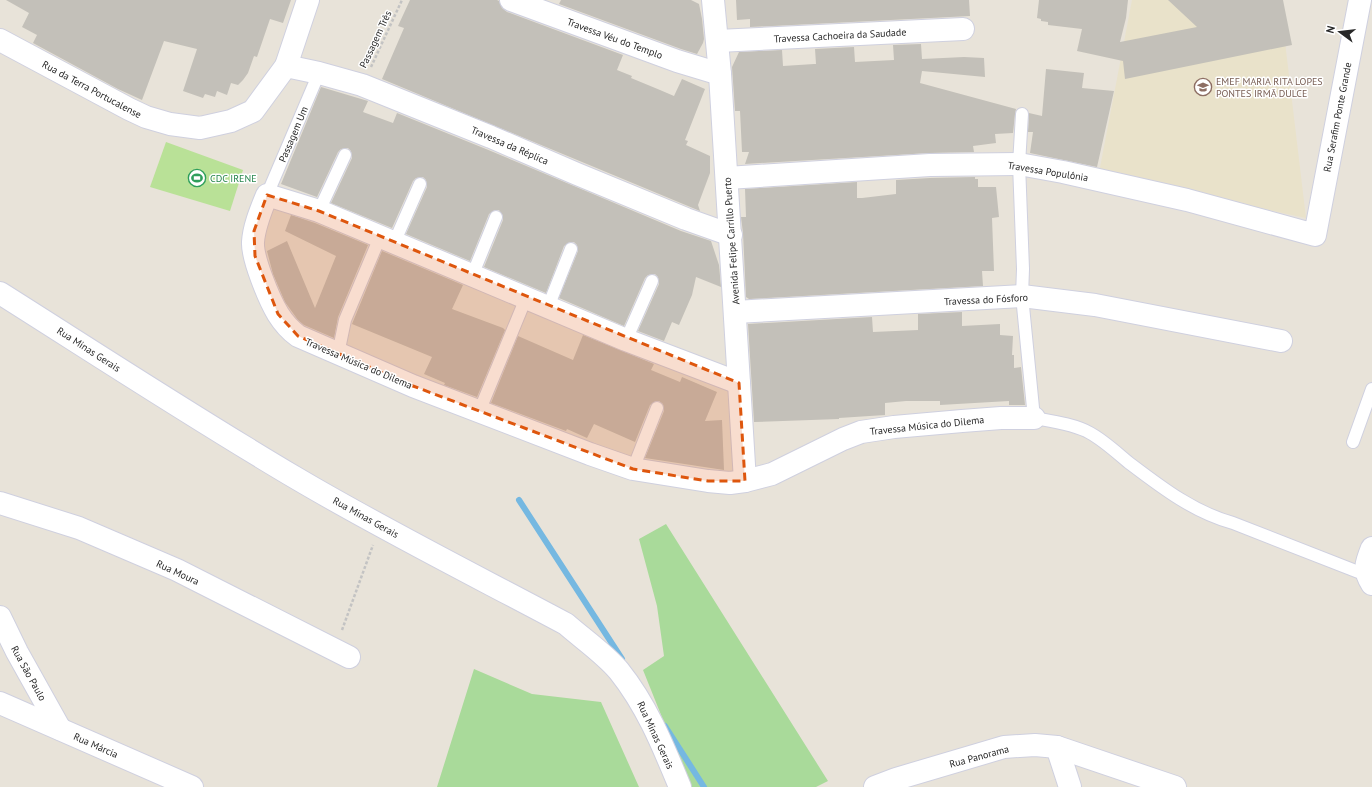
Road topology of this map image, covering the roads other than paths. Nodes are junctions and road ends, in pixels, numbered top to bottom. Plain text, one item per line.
1 (308, 0) edge
2 (511, 0) edge
3 (713, 0) edge
4 (1360, 0) edge
5 (963, 29) dead end
6 (0, 40) edge
7 (718, 41) junction
8 (286, 66) junction
9 (319, 73) junction
10 (720, 74) junction
11 (1022, 114) dead end
12 (345, 155) dead end
13 (1019, 164) junction
14 (727, 178) junction
15 (420, 184) dead end
16 (266, 195) junction
17 (319, 211) junction
18 (496, 217) dead end
19 (731, 235) junction
20 (1315, 235) joint
21 (387, 240) junction
22 (571, 249) dead end
23 (472, 276) junction
24 (652, 281) dead end
25 (0, 292) edge
26 (1022, 296) junction
27 (526, 298) junction
28 (548, 307) junction
29 (735, 312) junction
30 (626, 340) junction
31 (1281, 341) dead end
32 (338, 354) junction
33 (739, 383) junction
34 (1372, 391) edge
35 (656, 408) dead end
36 (480, 412) junction
37 (1034, 418) junction
38 (1353, 442) dead end
39 (633, 469) junction
40 (745, 481) junction
41 (0, 503) edge
42 (1372, 548) edge
43 (1369, 580) edge
44 (0, 617) edge
45 (342, 654) road end
46 (0, 703) edge
47 (60, 729) junction
48 (1057, 747) junction
49 (192, 787) edge
50 (680, 787) edge
51 (875, 787) edge
52 (1070, 787) edge
53 (1176, 787) edge

1 - 8 street, Rua da Terra Portucalense
2 - 10 street, Travessa Véu do Templo
3 - 7 street, Avenida Felipe Carrillo Puerto
4 - 20 street, Rua Serafim Ponte Grande
5 - 7 street, Travessa Cachoeira da Saudade
6 - 8 street, Rua da Terra Portucalense
7 - 10 street, Avenida Felipe Carrillo Puerto
8 - 9 street, Travessa da Réplica
9 - 16 lane, Passagem Um
9 - 19 street, Travessa da Réplica
10 - 14 street, Avenida Felipe Carrillo Puerto
11 - 13 lane
12 - 17 lane
13 - 14 street, Travessa Populônia
13 - 20 street, Travessa Populônia
13 - 26 lane
14 - 19 street, Avenida Felipe Carrillo Puerto
15 - 21 lane
16 - 17 street
16 - 32 street, Travessa Música do Dilema
17 - 21 street
18 - 23 lane
19 - 29 street, Avenida Felipe Carrillo Puerto
21 - 23 street
21 - 32 lane
22 - 28 lane
23 - 27 street
24 - 30 lane
25 - 50 street, Rua Minas Gerais
26 - 29 street, Travessa do Fósforo
26 - 31 street, Travessa do Fósforo
26 - 37 lane
27 - 28 street
27 - 36 lane
28 - 30 street
29 - 33 street, Avenida Felipe Carrillo Puerto
30 - 33 street
32 - 36 street, Travessa Música do Dilema
33 - 40 street, Avenida Felipe Carrillo Puerto
34 - 38 lane
35 - 39 lane
36 - 39 street, Travessa Música do Dilema
37 - 40 street, Travessa Música do Dilema
37 - 43 lane
39 - 40 street, Travessa Música do Dilema
41 - 45 street, Rua Moura
42 - 43 street
44 - 47 street, Rua São Paulo
46 - 47 street, Rua Márcia
47 - 49 street, Rua Márcia
48 - 51 street, Rua Panorama
48 - 52 street
48 - 53 street, Rua Panorama

